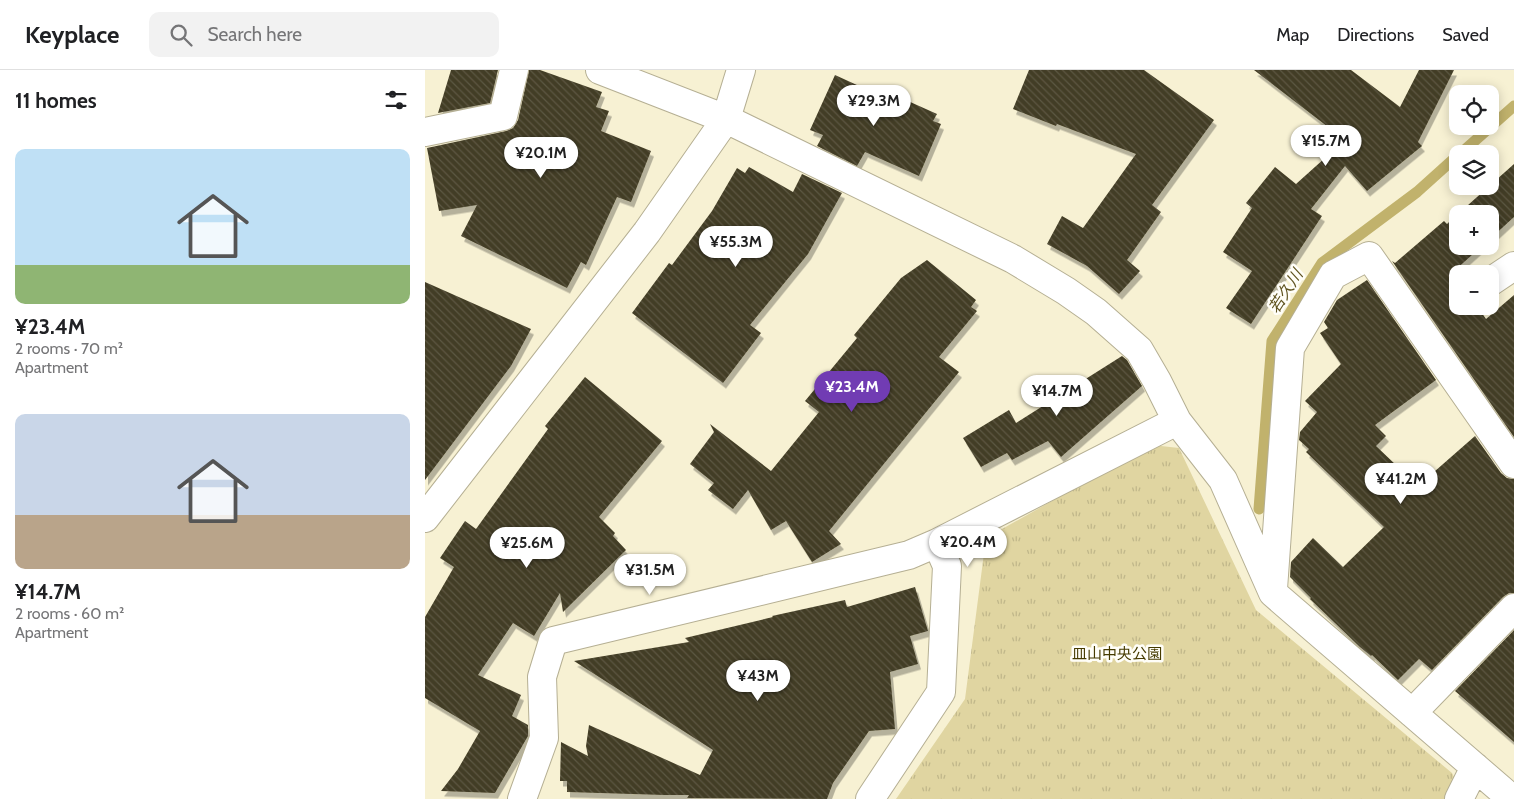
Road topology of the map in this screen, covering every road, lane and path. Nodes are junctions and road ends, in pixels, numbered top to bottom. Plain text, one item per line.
1 (514, 70) edge
2 (600, 70) edge
3 (741, 70) edge
4 (726, 119) junction
5 (425, 132) edge
6 (1514, 266) edge
7 (1499, 276) edge
8 (1177, 421) junction
9 (1514, 464) edge
10 (425, 518) edge
11 (937, 543) junction
12 (1273, 593) junction
13 (1514, 608) edge
14 (1412, 713) junction
15 (1475, 767) junction
16 (522, 799) edge
17 (870, 799) edge
18 (1459, 799) edge
19 (1512, 799) edge

1 - 5 street
2 - 4 street
3 - 4 street
4 - 8 street
4 - 10 street
6 - 7 street
8 - 11 street
8 - 12 street
9 - 12 street
11 - 16 street
11 - 17 street
12 - 14 street
13 - 14 street
14 - 15 street
15 - 18 street
15 - 19 street

